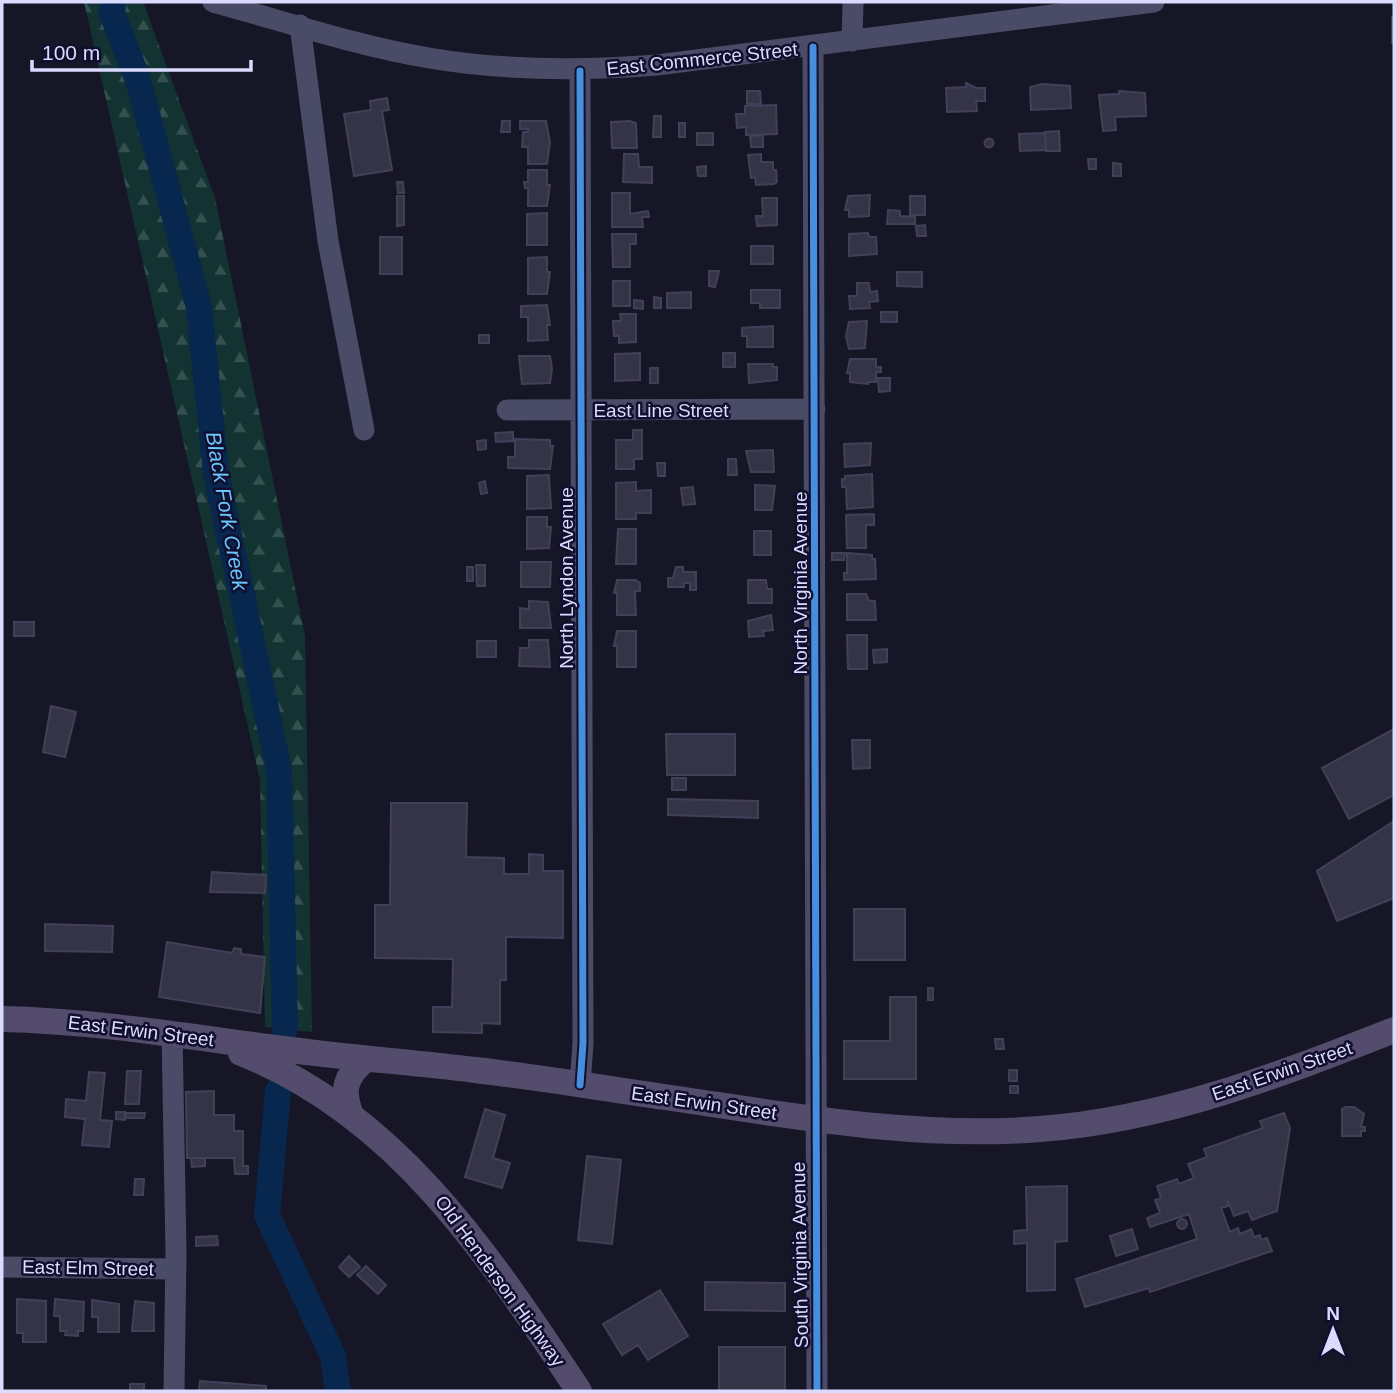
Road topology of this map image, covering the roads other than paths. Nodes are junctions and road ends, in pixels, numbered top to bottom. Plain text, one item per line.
1 (213, 2) edge
2 (853, 2) edge
3 (1154, 2) edge
4 (300, 26) junction
5 (852, 41) junction
6 (813, 47) junction
7 (580, 71) junction
8 (815, 409) junction
9 (507, 410) dead end
10 (581, 410) junction
11 (364, 430) dead end
12 (2, 1019) edge
13 (1394, 1030) edge
14 (172, 1033) junction
15 (207, 1039) junction
16 (366, 1059) junction
17 (580, 1085) junction
18 (351, 1115) junction
19 (814, 1118) junction
20 (2, 1267) edge
21 (175, 1269) junction
22 (174, 1391) edge
23 (579, 1391) edge
24 (817, 1391) edge

1 - 4 street, East Commerce Street
2 - 5 street
3 - 5 street, East Commerce Street
4 - 7 street, East Commerce Street
4 - 11 street
5 - 6 street, East Commerce Street
6 - 7 street, East Commerce Street
6 - 8 street, North Virginia Avenue
7 - 10 street, North Lyndon Avenue
8 - 10 street, East Line Street
8 - 19 street, North Virginia Avenue
9 - 10 street, East Line Street
10 - 17 street, North Lyndon Avenue
12 - 14 main road, East Erwin Street
13 - 19 main road, East Erwin Street
14 - 15 main road, East Erwin Street
14 - 21 street
15 - 16 main road, East Erwin Street
15 - 18 main road, Old Henderson Highway
16 - 17 main road, East Erwin Street
16 - 18 main road
17 - 19 main road, East Erwin Street
18 - 23 main road, Old Henderson Highway
19 - 24 street, South Virginia Avenue
20 - 21 street, East Elm Street
21 - 22 street

